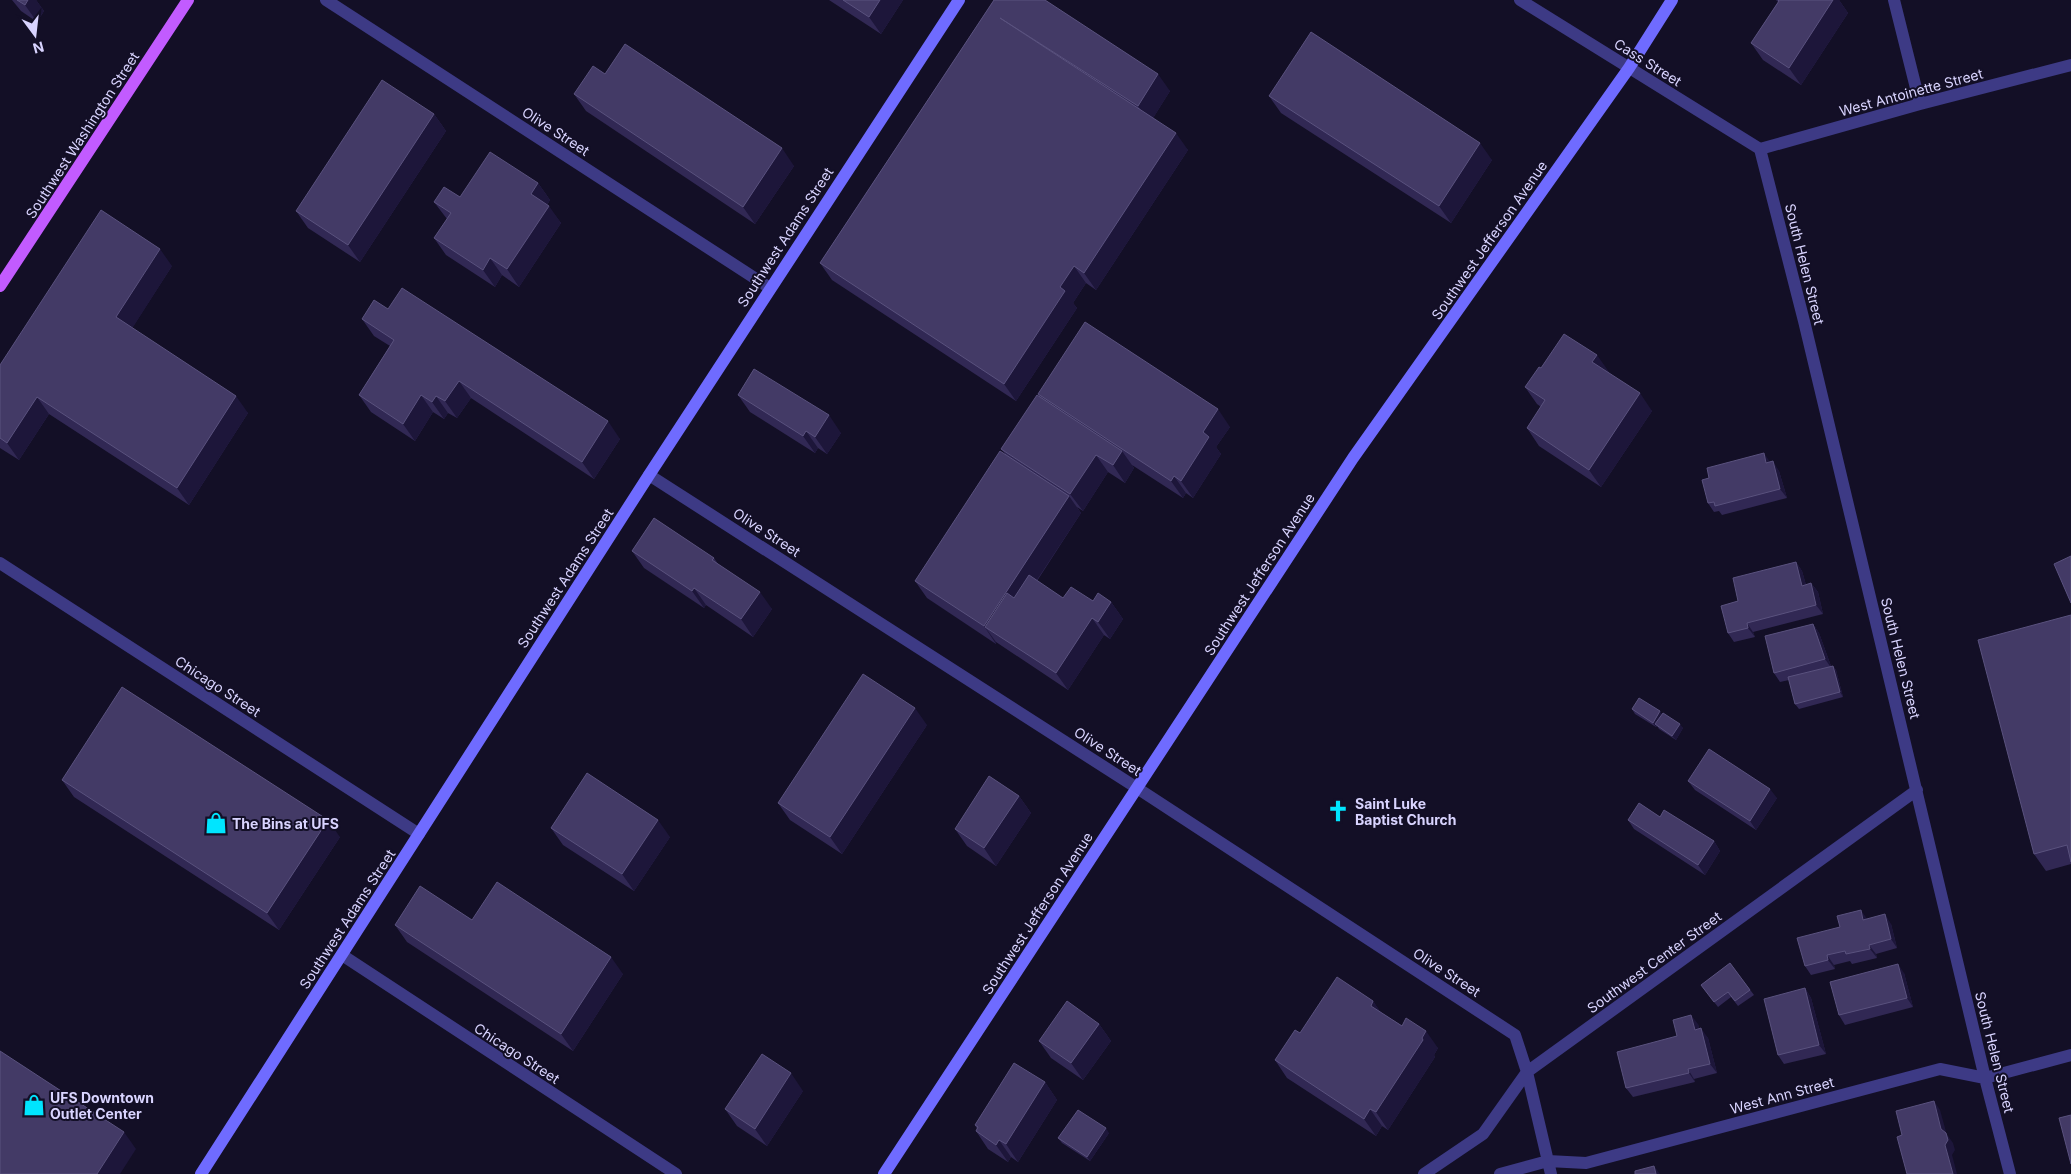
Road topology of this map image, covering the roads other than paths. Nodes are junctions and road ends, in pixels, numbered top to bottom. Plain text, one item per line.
1 (188, 0) edge
2 (326, 0) edge
3 (959, 0) edge
4 (1520, 0) edge
5 (1672, 0) edge
6 (1894, 0) edge
7 (2071, 65) edge
8 (1628, 68) junction
9 (1920, 104) junction
10 (1760, 149) junction
11 (0, 286) edge
12 (770, 288) junction
13 (649, 474) junction
14 (0, 563) edge
15 (1137, 788) junction
16 (1917, 790) junction
17 (419, 834) junction
18 (342, 955) junction
19 (2071, 1055) edge
20 (1527, 1072) junction
21 (1985, 1078) junction
22 (1548, 1161) junction
23 (200, 1174) edge
24 (676, 1174) edge
25 (884, 1174) edge
26 (1424, 1174) edge
27 (1500, 1174) edge
28 (1551, 1174) edge
29 (2010, 1174) edge

1 - 11 main road, Southwest Washington Street
2 - 12 street, Olive Street
3 - 12 main road, Southwest Adams Street
4 - 8 street, Cass Street
5 - 8 main road, Southwest Jefferson Avenue
6 - 9 street
7 - 9 street, West Antoinette Street
8 - 10 street, Cass Street
8 - 15 main road, Southwest Jefferson Avenue
9 - 10 street, West Antoinette Street
10 - 16 street, South Helen Street
12 - 13 main road, Southwest Adams Street
13 - 15 street, Olive Street
13 - 17 main road, Southwest Adams Street
14 - 17 street, Chicago Street
15 - 20 street, Olive Street
15 - 25 main road, Southwest Jefferson Avenue
16 - 20 street, Southwest Center Street
16 - 21 street, South Helen Street
17 - 18 main road, Southwest Adams Street
18 - 23 main road, Southwest Adams Street
18 - 24 street, Chicago Street
19 - 21 street, West Ann Street
20 - 22 street, Olive Street
20 - 26 street, Southwest Center Street
21 - 22 street, West Ann Street
21 - 29 street, South Helen Street
22 - 27 street, West Ann Street
22 - 28 street, Olive Street

